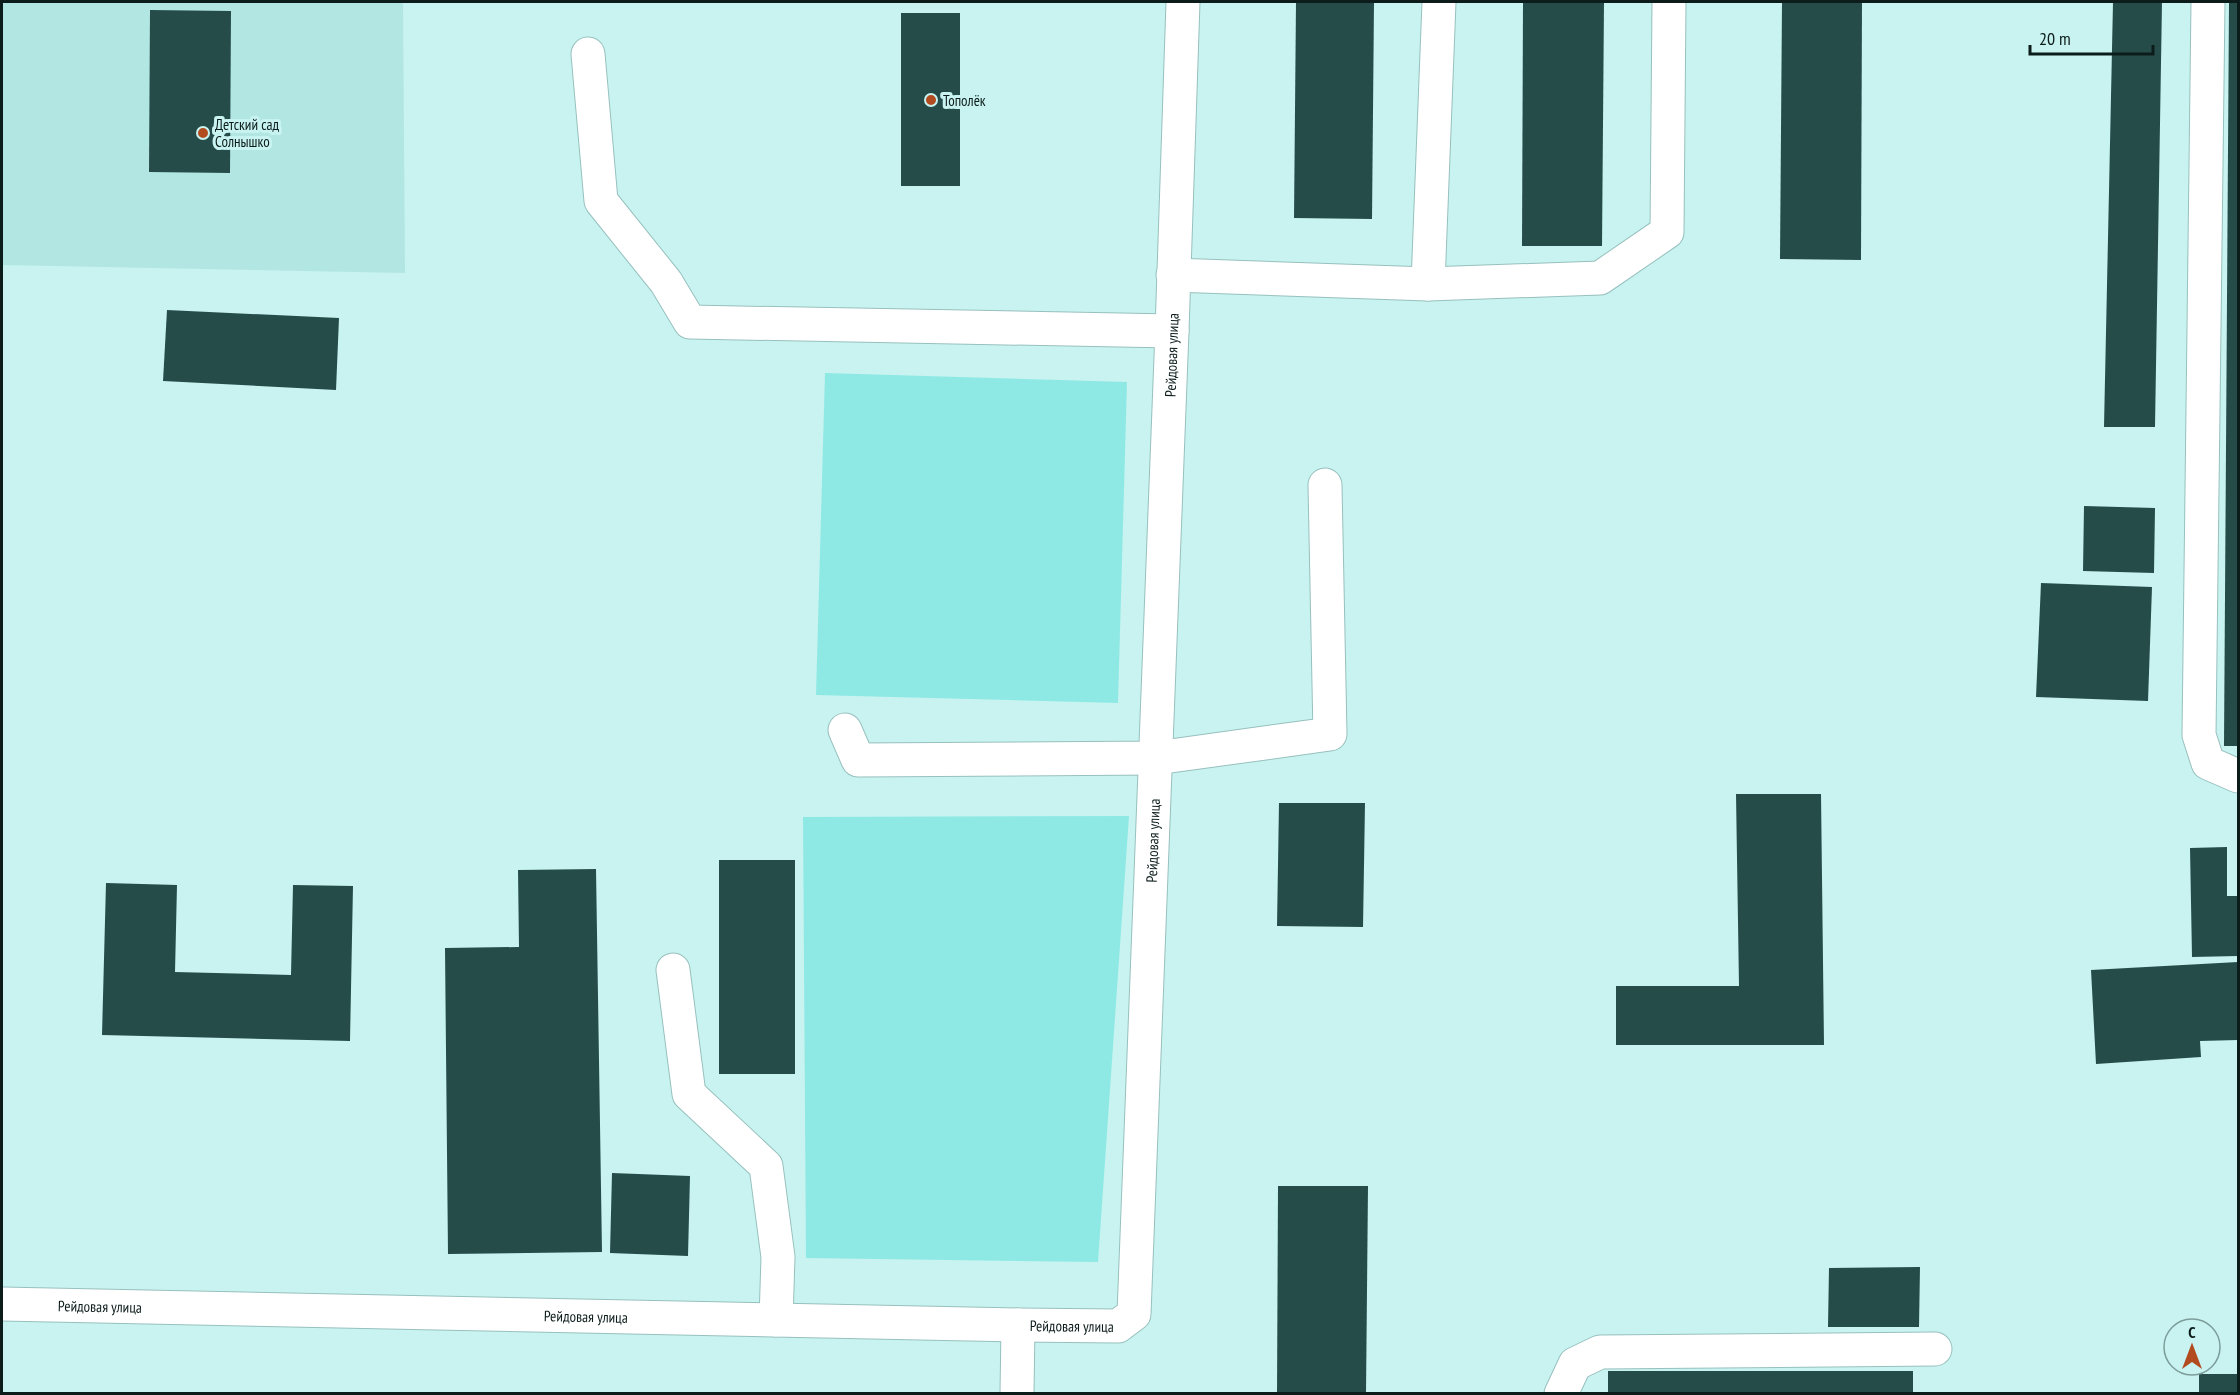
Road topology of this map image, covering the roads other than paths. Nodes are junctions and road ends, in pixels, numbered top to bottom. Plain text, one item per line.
1 (1183, 2) edge
2 (1439, 2) edge
3 (1669, 2) edge
4 (2208, 2) edge
5 (588, 54) dead end
6 (1173, 275) junction
7 (1428, 284) junction
8 (1172, 331) junction
9 (1325, 485) dead end
10 (845, 730) dead end
11 (1156, 758) junction
12 (2238, 776) edge
13 (673, 970) dead end
14 (2, 1304) edge
15 (776, 1320) junction
16 (1018, 1325) junction
17 (1935, 1349) dead end
18 (1017, 1394) edge
19 (1561, 1394) edge

1 - 6 street, Рейдовая улица
2 - 7 street
3 - 7 street
4 - 12 street
5 - 8 street
6 - 7 street
6 - 8 street, Рейдовая улица
8 - 11 street, Рейдовая улица
9 - 11 street
10 - 11 street
11 - 16 street, Рейдовая улица
13 - 15 street
14 - 15 street, Рейдовая улица
15 - 16 street, Рейдовая улица
16 - 18 street
17 - 19 street

